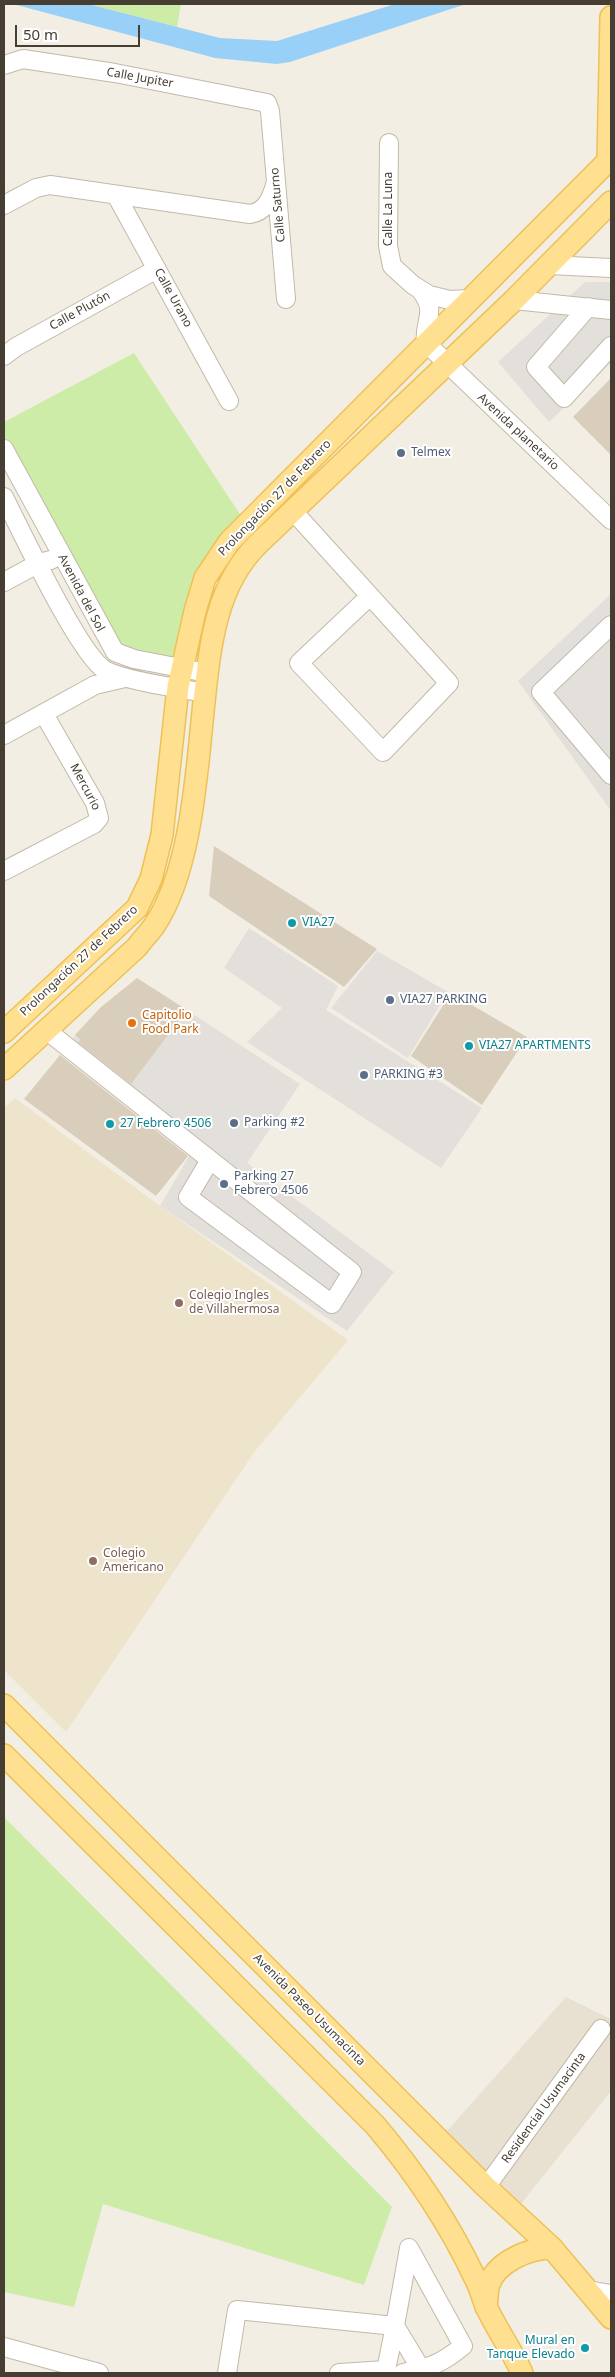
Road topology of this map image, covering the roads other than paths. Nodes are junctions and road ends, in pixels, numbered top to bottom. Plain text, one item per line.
1 (611, 17) edge
2 (4, 65) edge
3 (270, 111) joint
4 (389, 143) dead end
5 (610, 159) edge
6 (276, 180) junction
7 (116, 195) junction
8 (611, 202) edge
9 (4, 205) edge
10 (549, 266) junction
11 (611, 268) edge
12 (157, 269) junction
13 (421, 291) junction
14 (286, 299) dead end
15 (469, 299) junction
16 (514, 300) junction
17 (588, 308) junction
18 (611, 310) edge
19 (426, 343) junction
20 (611, 346) edge
21 (4, 356) edge
22 (447, 365) junction
23 (229, 401) dead end
24 (4, 449) edge
25 (4, 497) edge
26 (292, 511) junction
27 (611, 520) edge
28 (62, 558) junction
29 (39, 564) junction
30 (4, 582) edge
31 (370, 596) junction
32 (611, 625) edge
33 (124, 656) junction
34 (106, 670) junction
35 (128, 677) junction
36 (180, 677) junction
37 (206, 683) junction
38 (96, 685) junction
39 (44, 714) junction
40 (4, 735) edge
41 (611, 775) edge
42 (4, 871) edge
43 (46, 1030) junction
44 (4, 1032) edge
45 (4, 1069) edge
46 (210, 1160) junction
47 (4, 1705) edge
48 (4, 1755) edge
49 (601, 2029) dead end
50 (486, 2187) junction
51 (552, 2248) junction
52 (588, 2290) junction
53 (611, 2294) edge
54 (486, 2307) junction
55 (611, 2318) edge
56 (395, 2326) junction
57 (4, 2347) edge
58 (422, 2371) edge
59 (395, 2372) edge
60 (99, 2373) edge
61 (227, 2373) edge
62 (339, 2373) edge
63 (522, 2373) edge

1 - 5 main road
2 - 3 street, Calle Jupiter
3 - 6 street, Calle Saturno
4 - 13 street, Calle La Luna
5 - 15 main road, Prolongación 27 de Febrero
6 - 7 street
6 - 14 street, Calle Saturno
7 - 9 street
7 - 12 street, Calle Urano
8 - 10 main road, Prolongación 27 de Febrero
10 - 11 street
10 - 16 main road, Prolongación 27 de Febrero
12 - 21 street, Calle Plutón
12 - 23 street, Calle Urano
13 - 15 street, Calle La Luna
13 - 19 street, Calle La Luna
15 - 19 main road, Prolongación 27 de Febrero
16 - 17 street
16 - 22 main road, Prolongación 27 de Febrero
17 - 18 street
17 - 20 street
19 - 22 street, Avenida planetario
19 - 36 main road, Prolongación 27 de Febrero
22 - 26 main road, Prolongación 27 de Febrero
22 - 27 street, Avenida planetario
24 - 28 street, Avenida del Sol
25 - 29 street, Avenida del Sol
26 - 31 street
26 - 37 main road, Prolongación 27 de Febrero
28 - 29 street
28 - 33 street, Avenida del Sol
29 - 30 street
29 - 34 street, Avenida del Sol
31 - 31 street
32 - 41 street
33 - 34 street
33 - 36 street, Avenida del Sol
34 - 35 street, Avenida del Sol
34 - 38 street
35 - 36 street, Avenida del Sol
35 - 38 street
36 - 37 street, Avenida del Sol
36 - 44 main road, Prolongación 27 de Febrero
37 - 43 main road, Prolongación 27 de Febrero
38 - 39 street
39 - 40 street
39 - 42 street, Mercurio
43 - 45 main road, Prolongación 27 de Febrero
43 - 46 street
46 - 46 street
47 - 50 main road, Avenida Paseo Usumacinta
48 - 54 main road
49 - 50 street, Residencial Usumacinta
50 - 51 main road, Avenida Paseo Usumacinta
51 - 52 main road, Avenida Paseo Usumacinta
51 - 54 main road
52 - 53 street
52 - 55 main road, Avenida Paseo Usumacinta
54 - 63 main road
56 - 58 street
56 - 58 street
56 - 59 street
56 - 61 street
57 - 60 street
58 - 59 street
59 - 62 street

